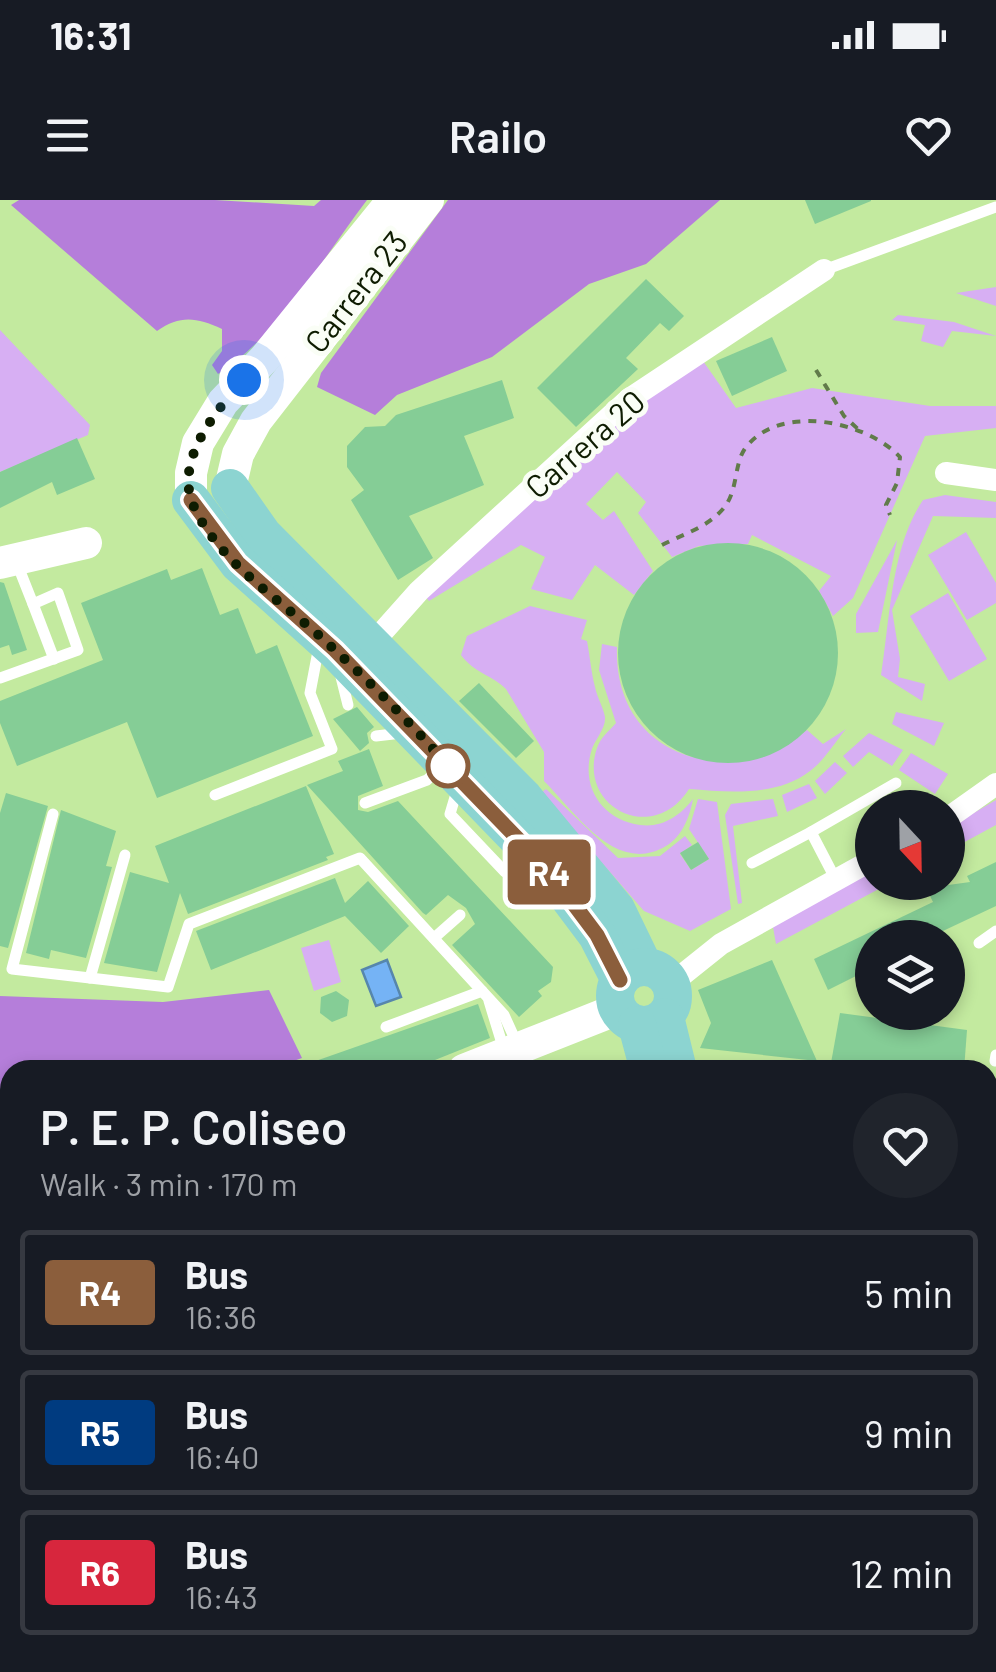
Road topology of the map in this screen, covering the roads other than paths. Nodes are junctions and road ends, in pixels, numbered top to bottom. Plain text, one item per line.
1 (393, 200) edge
2 (428, 200) edge
3 (996, 208) edge
4 (824, 270) joint
5 (946, 473) dead end
6 (996, 480) edge
7 (230, 488) joint
8 (191, 500) joint
9 (86, 543) dead end
10 (8, 561) edge
11 (33, 604) junction
12 (342, 644) junction
13 (54, 659) junction
14 (0, 678) edge
15 (348, 705) dead end
16 (415, 731) junction
17 (376, 736) dead end
18 (453, 771) junction
19 (896, 783) dead end
20 (996, 784) edge
21 (214, 795) dead end
22 (364, 803) dead end
23 (965, 806) edge
24 (53, 814) dead end
25 (811, 832) junction
26 (124, 855) dead end
27 (752, 863) dead end
28 (855, 869) edge
29 (836, 880) junction
30 (460, 916) dead end
31 (996, 931) edge
32 (434, 938) junction
33 (980, 943) dead end
34 (90, 978) junction
35 (485, 994) junction
36 (643, 997) junction
37 (386, 1027) dead end
38 (513, 1052) junction
39 (491, 1060) edge
40 (648, 1060) edge
41 (673, 1060) edge

1 - 8 main road, Carrera 23
2 - 7 main road, Carrera 23
3 - 4 lane
4 - 12 street, Carrera 20
5 - 6 street
7 - 12 main road
8 - 12 main road
9 - 10 main road
10 - 11 lane
11 - 13 lane
11 - 13 lane
12 - 15 lane
12 - 16 main road
12 - 21 lane
12 - 36 main road
13 - 14 lane
16 - 17 lane
16 - 18 main road
18 - 22 lane
18 - 36 main road
19 - 25 lane
20 - 23 street
24 - 34 lane
25 - 27 lane
25 - 29 lane
26 - 34 lane
28 - 29 street
29 - 36 street
30 - 32 lane
31 - 33 lane
32 - 34 lane
32 - 35 lane
35 - 37 lane
35 - 38 lane
36 - 38 main road
36 - 40 main road
36 - 41 main road
38 - 39 main road

